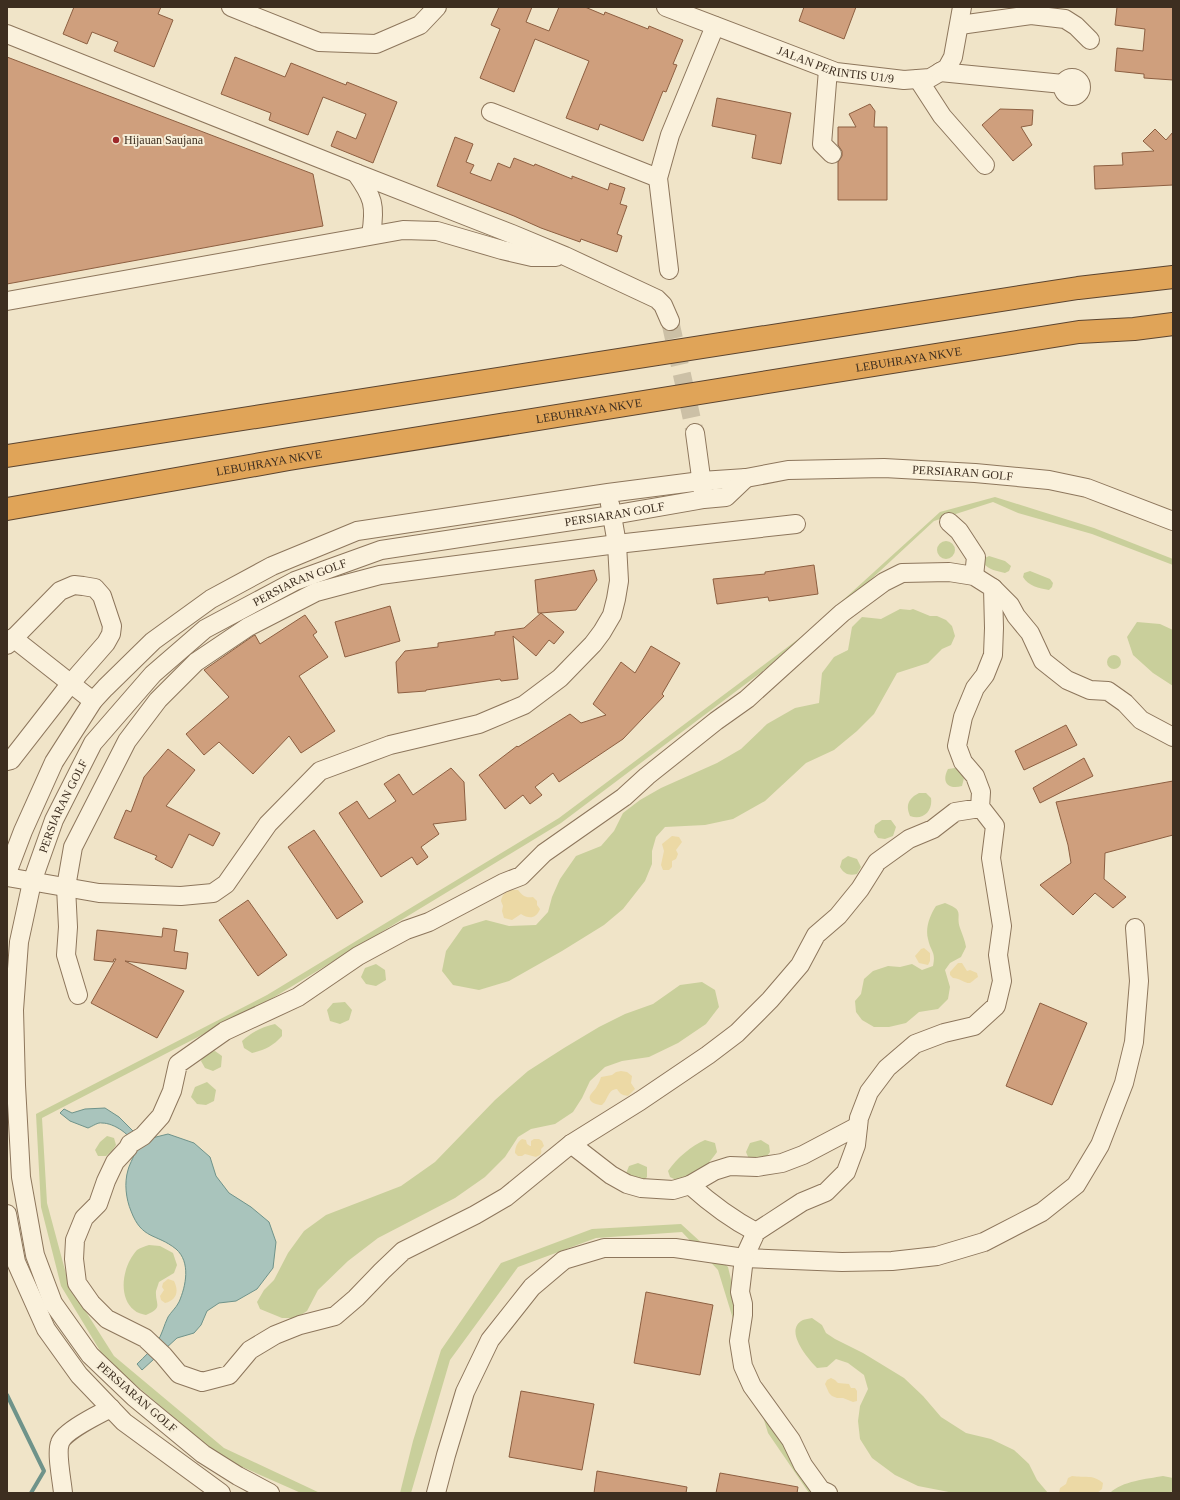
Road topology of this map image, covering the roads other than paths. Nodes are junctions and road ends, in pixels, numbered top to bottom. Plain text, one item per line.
1 (231, 7) edge
2 (437, 7) edge
3 (666, 7) edge
4 (962, 7) edge
5 (960, 25) junction
6 (715, 26) junction
7 (7, 34) edge
8 (1090, 40) dead end
9 (828, 70) junction
10 (940, 72) junction
11 (918, 79) junction
12 (1063, 84) dead end
13 (491, 112) dead end
14 (832, 154) dead end
15 (985, 165) dead end
16 (356, 173) junction
17 (658, 178) junction
18 (371, 235) junction
19 (565, 256) junction
20 (669, 270) dead end
21 (1173, 277) edge
22 (7, 301) edge
23 (670, 321) tunnel mouth
24 (1173, 324) edge
25 (695, 433) tunnel mouth
26 (7, 456) edge
27 (746, 478) junction
28 (701, 481) junction
29 (608, 493) junction
30 (704, 499) junction
31 (7, 509) edge
32 (612, 515) junction
33 (1172, 520) edge
34 (949, 522) dead end
35 (796, 524) dead end
36 (617, 544) junction
37 (974, 576) junction
38 (993, 588) junction
39 (10, 641) edge
40 (71, 683) junction
41 (93, 701) junction
42 (1173, 737) edge
43 (7, 762) edge
44 (980, 808) junction
45 (7, 873) edge
46 (7, 877) edge
47 (32, 882) junction
48 (66, 887) junction
49 (1135, 928) dead end
50 (78, 995) dead end
51 (858, 1126) junction
52 (571, 1144) junction
53 (690, 1185) junction
54 (7, 1214) edge
55 (756, 1232) junction
56 (744, 1258) junction
57 (111, 1408) junction
58 (152, 1412) junction
59 (135, 1429) junction
60 (63, 1493) edge
61 (221, 1493) edge
62 (270, 1493) edge
63 (436, 1493) edge
64 (828, 1493) edge

1 - 2 street
3 - 6 street, JALAN PERINTIS U1/9
4 - 5 street, JALAN PERINTIS U1/9
5 - 8 street
5 - 10 street, JALAN PERINTIS U1/9
6 - 9 street, JALAN PERINTIS U1/9
6 - 17 street
7 - 16 street
9 - 11 street, JALAN PERINTIS U1/9
9 - 14 street
10 - 11 street, JALAN PERINTIS U1/9
10 - 12 street
11 - 15 street
13 - 17 street
16 - 18 street
16 - 19 street
17 - 20 street
18 - 19 street
18 - 22 street
19 - 23 street
21 - 26 highway
24 - 31 highway, LEBUHRAYA NKVE
25 - 28 street
27 - 28 street, PERSIARAN GOLF
27 - 30 street, PERSIARAN GOLF
27 - 33 street, PERSIARAN GOLF
28 - 29 street, PERSIARAN GOLF
28 - 30 street
29 - 32 street
29 - 41 street, PERSIARAN GOLF
30 - 32 street, PERSIARAN GOLF
32 - 36 street
32 - 47 street, PERSIARAN GOLF
34 - 37 street
35 - 36 street
36 - 48 street
36 - 48 street
37 - 38 street
37 - 52 street
38 - 42 street
38 - 44 street
39 - 40 street
39 - 40 street
40 - 41 street
40 - 43 street
41 - 45 street, PERSIARAN GOLF
44 - 51 street
44 - 52 street
46 - 47 street
47 - 48 street
47 - 58 street, PERSIARAN GOLF
48 - 50 street
49 - 56 street
51 - 53 street
51 - 55 street
52 - 53 street
53 - 55 street
54 - 57 street, PERSIARAN GOLF
55 - 56 street
56 - 63 street
56 - 64 street
57 - 59 street, PERSIARAN GOLF
57 - 60 street
58 - 59 street
58 - 62 street, PERSIARAN GOLF
59 - 61 street, PERSIARAN GOLF

